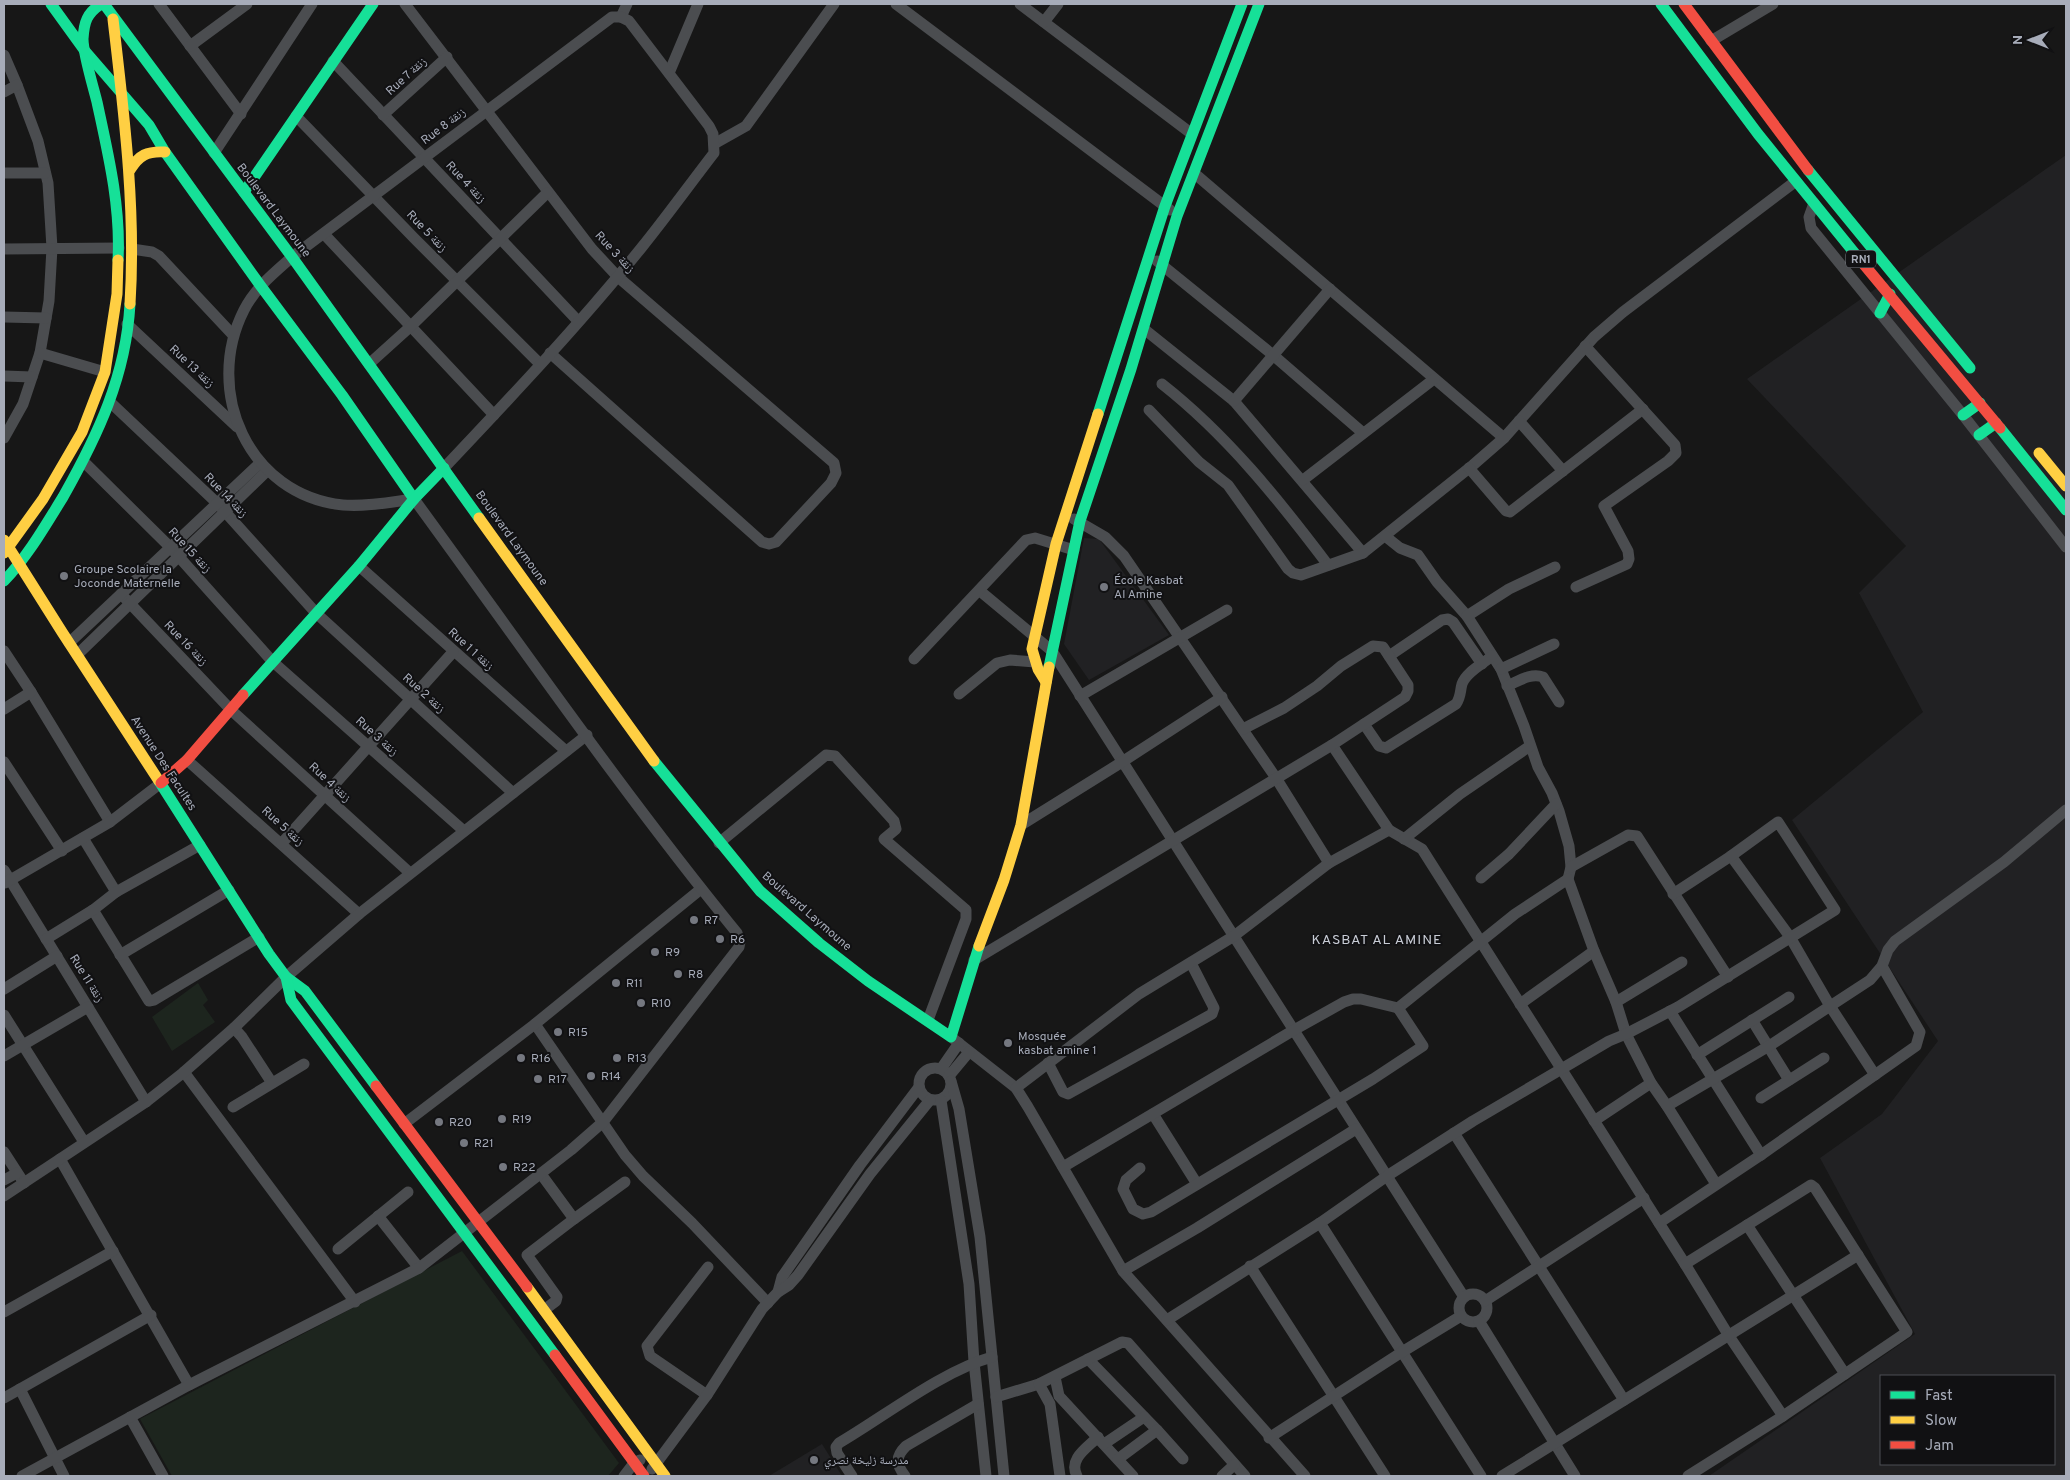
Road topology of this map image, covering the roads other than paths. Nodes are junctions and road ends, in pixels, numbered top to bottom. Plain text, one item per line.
1 (51, 4) edge
2 (102, 4) edge
3 (247, 4) edge
4 (312, 4) edge
5 (373, 4) edge
6 (404, 4) edge
7 (627, 4) edge
8 (698, 4) edge
9 (834, 4) edge
10 (896, 4) edge
11 (1020, 4) edge
12 (1058, 4) edge
13 (1242, 4) edge
14 (1259, 4) edge
15 (1661, 4) edge
16 (1684, 4) edge
17 (166, 6) edge
18 (1765, 6) edge
19 (113, 17) junction
20 (616, 17) junction
21 (1044, 22) junction
22 (1711, 41) junction
23 (190, 46) junction
24 (85, 51) junction
25 (4, 55) edge
26 (447, 57) junction
27 (333, 61) junction
28 (669, 73) junction
29 (17, 85) junction
30 (121, 91) junction
31 (4, 92) edge
32 (486, 111) junction
33 (241, 114) junction
34 (383, 115) junction
35 (296, 116) junction
36 (1192, 134) junction
37 (714, 144) junction
38 (165, 152) junction
39 (214, 152) junction
40 (424, 157) junction
41 (130, 170) junction
42 (4, 173) edge
43 (45, 173) junction
44 (1194, 173) junction
45 (1796, 181) junction
46 (244, 192) junction
47 (547, 193) junction
48 (374, 196) junction
49 (1814, 203) junction
50 (1166, 206) junction
51 (1177, 216) junction
52 (324, 234) junction
53 (500, 239) junction
54 (52, 248) junction
55 (119, 248) junction
56 (132, 248) junction
57 (4, 249) edge
58 (1149, 256) junction
59 (292, 257) junction
60 (1161, 265) junction
61 (618, 277) junction
62 (456, 281) junction
63 (260, 286) junction
64 (1330, 289) junction
65 (1890, 294) junction
66 (1880, 313) junction
67 (4, 317) edge
68 (46, 318) junction
69 (578, 321) junction
70 (127, 324) junction
71 (410, 327) junction
72 (1144, 329) junction
73 (233, 335) junction
74 (1585, 346) junction
75 (40, 353) junction
76 (550, 353) junction
77 (1274, 355) junction
78 (368, 364) junction
79 (540, 364) junction
80 (104, 372) junction
81 (4, 376) edge
82 (32, 377) junction
83 (1978, 378) dead end
84 (1434, 379) junction
85 (1162, 384) dead end
86 (1234, 401) junction
87 (110, 402) junction
88 (1980, 403) junction
89 (1643, 409) junction
90 (1149, 410) dead end
91 (494, 415) junction
92 (1963, 415) junction
93 (1519, 421) junction
94 (1996, 423) junction
95 (239, 429) junction
96 (1362, 433) junction
97 (1979, 435) junction
98 (4, 438) edge
99 (1504, 438) junction
100 (2035, 448) dead end
101 (83, 462) junction
102 (264, 467) junction
103 (444, 468) junction
104 (1469, 468) junction
105 (1563, 471) junction
106 (1303, 480) junction
107 (2066, 486) edge
108 (414, 499) junction
109 (222, 508) junction
110 (2066, 510) edge
111 (1065, 516) junction
112 (1080, 522) junction
113 (1385, 536) junction
114 (1056, 544) junction
115 (5, 546) edge
116 (2066, 547) edge
117 (1074, 550) junction
118 (174, 553) junction
119 (1363, 553) junction
120 (21, 563) junction
121 (1328, 565) junction
122 (359, 566) junction
123 (1555, 567) dead end
124 (4, 581) edge
125 (1576, 587) dead end
126 (980, 591) junction
127 (121, 594) junction
128 (129, 603) junction
129 (1227, 610) dead end
130 (316, 613) junction
131 (1467, 616) junction
132 (1034, 636) junction
133 (1180, 636) junction
134 (69, 643) junction
135 (1554, 644) dead end
136 (4, 651) edge
137 (1052, 651) junction
138 (453, 652) junction
139 (76, 655) junction
140 (1389, 656) junction
141 (1492, 656) junction
142 (914, 659) dead end
143 (272, 661) junction
144 (1036, 662) junction
145 (1482, 664) junction
146 (1501, 668) junction
147 (1046, 682) junction
148 (1507, 686) junction
149 (31, 692) junction
150 (959, 694) dead end
151 (1080, 696) junction
152 (1222, 697) junction
153 (411, 700) junction
154 (1559, 702) dead end
155 (4, 709) edge
156 (231, 710) junction
157 (1364, 724) junction
158 (1243, 729) junction
159 (587, 736) junction
160 (1332, 745) junction
161 (1530, 746) junction
162 (369, 747) junction
163 (566, 751) junction
164 (187, 760) junction
165 (4, 762) edge
166 (1122, 762) junction
167 (1276, 778) junction
168 (161, 783) junction
169 (513, 793) junction
170 (323, 796) junction
171 (1556, 804) junction
172 (2066, 810) edge
173 (110, 822) junction
174 (1020, 825) junction
175 (1389, 830) junction
176 (464, 831) junction
177 (83, 838) junction
178 (1404, 839) junction
179 (1172, 840) junction
180 (282, 843) junction
181 (719, 843) junction
182 (200, 845) junction
183 (62, 851) junction
184 (1731, 856) junction
185 (1328, 863) junction
186 (1571, 867) junction
187 (410, 873) junction
188 (6, 878) edge
189 (1481, 878) dead end
190 (1568, 879) junction
191 (701, 889) junction
192 (229, 890) junction
193 (116, 892) junction
194 (1673, 894) junction
195 (93, 910) junction
196 (359, 914) junction
197 (1234, 936) junction
198 (259, 937) junction
199 (1790, 938) junction
200 (46, 939) junction
201 (1480, 942) junction
202 (1594, 951) junction
203 (120, 955) junction
204 (57, 956) junction
205 (974, 960) junction
206 (1682, 962) dead end
207 (1190, 963) junction
208 (1882, 966) junction
209 (286, 977) junction
210 (1728, 977) junction
211 (4, 989) edge
212 (1789, 996) dead end
213 (1616, 1002) junction
214 (1520, 1004) junction
215 (88, 1006) junction
216 (1830, 1006) junction
217 (1398, 1008) junction
218 (1670, 1011) junction
219 (4, 1016) edge
220 (928, 1020) junction
221 (1752, 1020) junction
222 (535, 1024) junction
223 (234, 1028) junction
224 (1294, 1030) junction
225 (1626, 1034) junction
226 (955, 1040) junction
227 (23, 1045) junction
228 (1769, 1046) junction
229 (969, 1052) junction
230 (1697, 1054) junction
231 (4, 1056) edge
232 (1824, 1058) dead end
233 (1048, 1062) junction
234 (304, 1064) dead end
235 (1561, 1069) junction
236 (184, 1072) junction
237 (947, 1075) junction
238 (1875, 1075) junction
239 (1713, 1080) junction
240 (1789, 1080) junction
241 (272, 1083) junction
242 (1651, 1083) junction
243 (919, 1087) junction
244 (1016, 1088) junction
245 (1761, 1098) dead end
246 (936, 1100) junction
247 (1338, 1100) junction
248 (146, 1102) junction
249 (1667, 1106) junction
250 (233, 1107) dead end
251 (1153, 1114) junction
252 (1594, 1120) junction
253 (603, 1122) junction
254 (404, 1124) junction
255 (1356, 1129) junction
256 (1454, 1134) junction
257 (84, 1142) junction
258 (4, 1152) edge
259 (1761, 1155) junction
260 (60, 1159) junction
261 (1063, 1168) junction
262 (1140, 1168) dead end
263 (541, 1174) junction
264 (1387, 1176) junction
265 (20, 1178) junction
266 (4, 1180) edge
267 (625, 1182) dead end
268 (1197, 1184) junction
269 (1716, 1184) junction
270 (408, 1192) dead end
271 (4, 1196) edge
272 (1644, 1198) junction
273 (378, 1216) junction
274 (574, 1219) junction
275 (478, 1222) junction
276 (1320, 1223) junction
277 (1659, 1223) junction
278 (1747, 1225) junction
279 (465, 1233) junction
280 (338, 1249) dead end
281 (113, 1251) junction
282 (526, 1255) junction
283 (1858, 1255) junction
284 (1685, 1264) junction
285 (511, 1266) junction
286 (1250, 1266) junction
287 (708, 1267) dead end
288 (1538, 1267) junction
289 (419, 1268) junction
290 (1124, 1271) junction
291 (778, 1292) junction
292 (1794, 1295) junction
293 (1464, 1297) junction
294 (1485, 1301) junction
295 (355, 1302) junction
296 (768, 1303) junction
297 (544, 1310) junction
298 (4, 1312) edge
299 (151, 1315) junction
300 (1461, 1316) junction
301 (1167, 1320) junction
302 (1479, 1321) junction
303 (1728, 1336) junction
304 (1402, 1352) junction
305 (992, 1357) junction
306 (1088, 1359) junction
307 (974, 1362) junction
308 (1845, 1374) junction
309 (1054, 1377) junction
310 (1039, 1384) junction
311 (189, 1385) junction
312 (20, 1389) junction
313 (707, 1395) junction
314 (1333, 1396) junction
315 (996, 1397) junction
316 (4, 1398) edge
317 (1624, 1400) junction
318 (978, 1404) junction
319 (1144, 1416) junction
320 (1783, 1416) junction
321 (130, 1417) junction
322 (1157, 1430) junction
323 (1269, 1438) junction
324 (1101, 1440) junction
325 (1555, 1443) junction
326 (668, 1448) junction
327 (648, 1454) junction
328 (54, 1458) junction
329 (1183, 1459) dead end
330 (1118, 1460) junction
331 (634, 1463) junction
332 (656, 1465) junction
333 (1234, 1465) junction
334 (22, 1476) edge
335 (64, 1476) edge
336 (163, 1476) edge
337 (624, 1476) edge
338 (645, 1476) edge
339 (664, 1476) edge
340 (852, 1476) edge
341 (905, 1476) edge
342 (986, 1476) edge
343 (1004, 1476) edge
344 (1060, 1476) edge
345 (1077, 1476) edge
346 (1133, 1476) edge
347 (1222, 1476) edge
348 (1245, 1476) edge
349 (1305, 1476) edge
350 (1384, 1476) edge
351 (1481, 1476) edge
352 (1502, 1476) edge
353 (1576, 1476) edge
354 (1688, 1476) edge

1 - 24 main road
2 - 19 main road, Boulevard Laymoune
2 - 24 main road
3 - 23 street
4 - 33 street
5 - 27 main road
6 - 26 street, Rue 3 زنقة
7 - 20 street
8 - 28 street
9 - 37 street
10 - 50 street
11 - 21 street
12 - 21 street
13 - 36 main road
14 - 44 main road
15 - 45 main road, RN1
16 - 22 main road, RN1
17 - 23 street
18 - 22 street
19 - 30 main road
19 - 39 main road, Boulevard Laymoune
20 - 28 street
20 - 32 street, Rue 8 زنقة
21 - 36 street
22 - 83 main road, RN1
23 - 33 street
24 - 30 main road
24 - 55 main road
25 - 29 street
26 - 32 street, Rue 3 زنقة
26 - 34 street, Rue 7 زنقة
27 - 34 street, Rue 4 زنقة
27 - 35 main road
28 - 37 street
29 - 31 street
29 - 43 street
30 - 38 main road
30 - 41 main road
32 - 40 street, Rue 8 زنقة
32 - 47 street, Rue 3 زنقة
33 - 39 street
34 - 40 street, Rue 4 زنقة
35 - 46 main road
35 - 48 street, Rue 5 زنقة
36 - 50 main road
37 - 61 street
38 - 41 main road
38 - 63 main road
39 - 46 main road, Boulevard Laymoune
40 - 48 street, Rue 8 زنقة
40 - 53 street, Rue 4 زنقة
41 - 56 main road
42 - 43 street
43 - 54 street
44 - 51 main road
44 - 64 street
45 - 49 main road, RN1
45 - 74 street
46 - 59 main road, Boulevard Laymoune
47 - 53 street
47 - 61 street, Rue 3 زنقة
48 - 52 street, Rue 8 زنقة
48 - 62 street, Rue 5 زنقة
49 - 65 main road, RN1
49 - 66 street
50 - 51 street
50 - 58 main road
51 - 60 main road
52 - 59 street, Rue 8 زنقة
52 - 71 street
53 - 62 street
53 - 69 street, Rue 4 زنقة
54 - 55 street
54 - 57 street
54 - 68 street
55 - 80 main road
56 - 70 main road
56 - 73 street
58 - 60 street
58 - 111 main road
59 - 63 street, Rue 8 زنقة
59 - 78 main road, Boulevard Laymoune
60 - 72 main road
60 - 77 street
61 - 69 street
61 - 76 street, Rue 3 زنقة
62 - 71 street
62 - 79 street, Rue 5 زنقة
63 - 73 street, Rue 8 زنقة
63 - 108 main road
64 - 77 street
64 - 84 street
65 - 66 main road
65 - 88 main road, RN1
66 - 92 street
67 - 68 street
68 - 75 street
69 - 76 street
70 - 87 main road
70 - 95 street, Rue 13 زنقة
71 - 78 street
71 - 91 street
72 - 86 street
72 - 112 main road
73 - 95 street, Rue 8 زنقة
74 - 89 street
74 - 93 street
75 - 80 street
75 - 82 street
76 - 79 street
77 - 86 street
77 - 96 street
78 - 103 main road, Boulevard Laymoune
79 - 91 street
80 - 115 main road
81 - 82 street
82 - 98 street
84 - 96 street
84 - 99 street
85 - 121 street
86 - 106 street
87 - 101 main road
87 - 109 street, Rue 14 زنقة
88 - 92 main road
88 - 94 main road, RN1
89 - 105 street
89 - 125 street
90 - 121 street
91 - 103 street
92 - 97 street
93 - 99 street
93 - 105 street
94 - 97 main road
94 - 110 main road, RN1
95 - 102 street
96 - 106 street
97 - 116 street
99 - 104 street
100 - 107 main road
101 - 118 street, Rue 15 زنقة
101 - 120 main road
102 - 108 street
102 - 109 street
103 - 108 main road
103 - 181 main road, Boulevard Laymoune
104 - 105 street
104 - 113 street
106 - 119 street
108 - 122 main road
108 - 159 street
109 - 118 street
109 - 130 street, Rue 14 زنقة
111 - 112 street
111 - 114 main road
112 - 117 main road
112 - 133 street
113 - 119 street
113 - 131 street
114 - 117 street
114 - 126 street
114 - 132 main road
115 - 120 main road, Avenue Des Facultes
117 - 137 main road
118 - 127 street
118 - 128 street
118 - 143 street, Rue 15 زنقة
119 - 121 street
120 - 124 main road
120 - 134 main road, Avenue Des Facultes
122 - 130 main road
122 - 138 street, Rue 1 زنقة 1
123 - 131 street
126 - 132 street
126 - 142 street
127 - 128 street, Rue 16 زنقة
127 - 134 street
128 - 139 street
128 - 156 street, Rue 16 زنقة
129 - 133 street
130 - 143 main road
130 - 153 street, Rue 2 زنقة
131 - 141 street
132 - 137 street
132 - 144 main road
133 - 151 street
133 - 152 street
134 - 139 main road, Avenue Des Facultes
135 - 146 street
136 - 149 street
137 - 147 main road
137 - 151 street
138 - 153 street
138 - 163 street, Rue 1 زنقة 1
139 - 168 main road, Avenue Des Facultes
140 - 145 street
140 - 157 street
140 - 158 street
141 - 145 street
141 - 146 street
143 - 156 main road
143 - 162 street, Rue 3 زنقة
144 - 147 main road
144 - 150 street
145 - 157 street
146 - 148 street
147 - 174 main road
148 - 154 street
148 - 161 street
149 - 155 street
149 - 173 street
151 - 166 street
152 - 158 street
152 - 166 street
153 - 162 street
153 - 169 street, Rue 2 زنقة
156 - 164 main road
156 - 170 street, Rue 4 زنقة
157 - 160 street
158 - 167 street
159 - 163 street
159 - 191 street
160 - 167 street
160 - 175 street
161 - 171 street
161 - 178 street
162 - 170 street
162 - 176 street, Rue 3 زنقة
163 - 169 street
164 - 168 main road
164 - 180 street, Rue 5 زنقة
165 - 183 street
166 - 174 street
166 - 179 street
167 - 179 street
167 - 185 street
168 - 173 street
168 - 182 main road, Avenue Des Facultes
169 - 176 street
170 - 180 street
170 - 187 street, Rue 4 زنقة
171 - 186 street
171 - 189 street
172 - 208 street
173 - 177 street
174 - 205 main road
175 - 178 street
175 - 185 street
176 - 187 street
177 - 183 street
177 - 193 street
178 - 201 street
179 - 197 street
179 - 205 street
180 - 196 street, Rue 5 زنقة
181 - 220 main road, Boulevard Laymoune
181 - 220 street
182 - 192 main road, Avenue Des Facultes
182 - 193 street
183 - 188 street
184 - 194 street
184 - 199 street
184 - 199 street
185 - 197 street
186 - 190 street
186 - 194 street
187 - 196 street
188 - 200 street, Rue 11 زنقة
190 - 201 street
190 - 202 street
191 - 222 street
191 - 253 street
192 - 198 main road, Avenue Des Facultes
192 - 203 street
193 - 195 street
194 - 210 street
195 - 200 street
195 - 203 street
196 - 209 street
197 - 207 street
197 - 224 street
198 - 203 street
198 - 209 main road, Avenue Des Facultes
199 - 210 street
199 - 216 street
200 - 204 street, Rue 11 زنقة
201 - 214 street
201 - 217 street
202 - 213 street
202 - 214 street
204 - 211 street
204 - 215 street, Rue 11 زنقة
205 - 226 main road
206 - 213 street
207 - 233 street
207 - 233 street
208 - 216 street
208 - 238 street
209 - 223 street
209 - 254 main road
209 - 279 main road
210 - 218 street
212 - 221 street
213 - 225 street
214 - 235 street
215 - 227 street
215 - 248 street, Rue 11 زنقة
216 - 228 street
216 - 238 street
217 - 224 street
217 - 247 street
218 - 225 street
218 - 230 street
219 - 227 street
220 - 226 main road, Boulevard Laymoune
221 - 228 street
221 - 230 street
222 - 253 street
222 - 254 street
223 - 236 street
223 - 241 street
224 - 247 street
224 - 251 street
225 - 235 street
225 - 242 street
226 - 229 street
226 - 237 street
227 - 231 street
227 - 257 street
228 - 239 street
228 - 240 street
229 - 237 street
229 - 244 street
230 - 239 street
232 - 240 street
233 - 244 street
234 - 241 street
235 - 252 street
235 - 256 street
236 - 248 street
236 - 295 street
237 - 243 street
237 - 246 street
237 - 305 street
238 - 259 street
239 - 249 street
239 - 259 street
240 - 245 street
241 - 250 street
242 - 249 street
242 - 252 street
243 - 246 street
243 - 291 street
244 - 261 street
246 - 291 street
246 - 307 street
247 - 255 street
247 - 268 street
248 - 257 street
249 - 269 street
251 - 261 street
251 - 268 street
252 - 272 street
253 - 263 street
253 - 296 street
254 - 275 main road
255 - 264 street
255 - 290 street
256 - 264 street
256 - 288 street
257 - 260 street
258 - 265 street
259 - 269 street
260 - 265 street
260 - 281 street
261 - 290 street
262 - 268 street
263 - 274 street
263 - 275 street
264 - 276 street
264 - 293 street
265 - 266 street
265 - 271 street
267 - 274 street
269 - 277 street
270 - 273 street
272 - 277 street
272 - 288 street
273 - 280 street
273 - 289 street
274 - 282 street
275 - 279 street
275 - 285 main road
276 - 286 street
276 - 304 street
277 - 284 street
278 - 283 street
278 - 284 street
278 - 292 street
279 - 289 street
279 - 331 main road
281 - 298 street
281 - 299 street
282 - 285 street
282 - 297 street
283 - 292 street
283 - 308 street
284 - 303 street
285 - 297 main road
286 - 301 street
286 - 314 street
287 - 313 street
288 - 294 street
288 - 317 street
289 - 295 street
290 - 301 street
291 - 296 street
292 - 303 street
292 - 308 street
293 - 294 street
293 - 300 street
294 - 302 street
295 - 311 street
296 - 313 street
297 - 327 main road
299 - 311 street
299 - 312 street
300 - 302 street
300 - 304 street
301 - 323 street
302 - 325 street
303 - 317 street
303 - 320 street
304 - 314 street
304 - 351 street
305 - 307 street
305 - 315 street
306 - 309 street
306 - 319 street
306 - 333 street
307 - 318 street
307 - 340 street
308 - 320 street
309 - 310 street
309 - 324 street
310 - 315 street
310 - 344 street
311 - 321 street
312 - 316 street
312 - 328 street
313 - 326 street
314 - 323 street
314 - 350 street
315 - 343 street
317 - 325 street
318 - 341 street
318 - 342 street
319 - 322 street
319 - 324 street
320 - 354 street
321 - 328 street
321 - 336 street
322 - 329 street
322 - 330 street
323 - 349 street
324 - 330 street
324 - 345 street
325 - 352 street
325 - 353 street
326 - 327 street
326 - 332 street
327 - 331 street
327 - 332 main road
328 - 334 street
328 - 335 street
330 - 346 street
331 - 337 street
331 - 338 main road
332 - 338 street
332 - 339 main road
333 - 347 street
333 - 348 street

